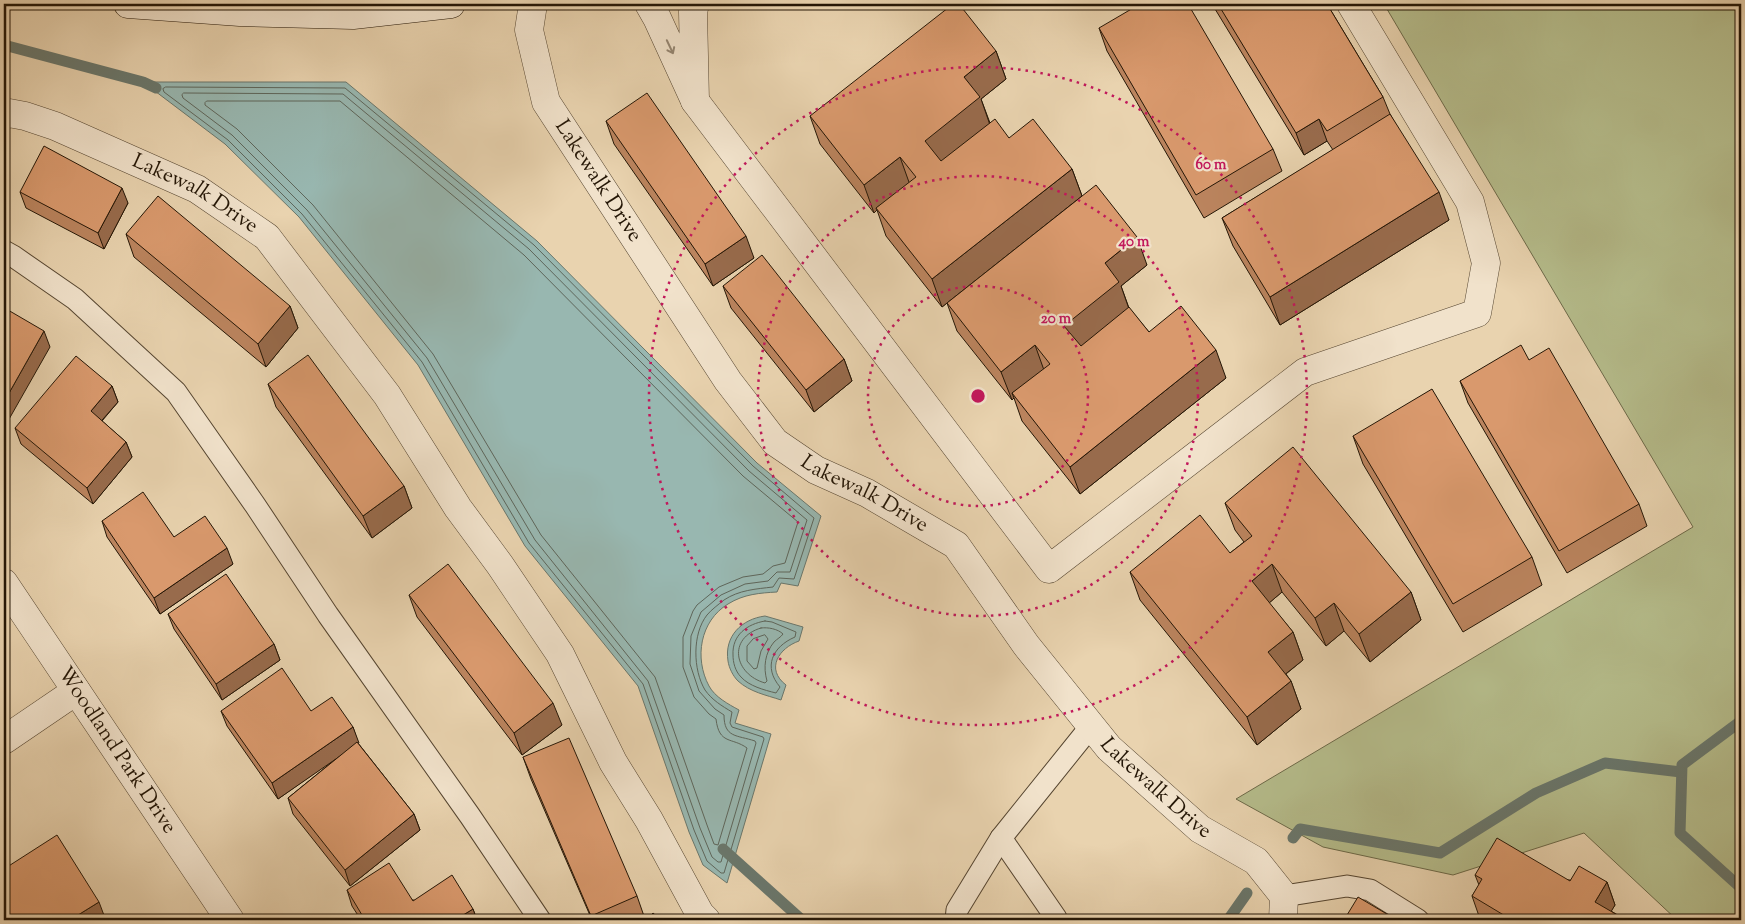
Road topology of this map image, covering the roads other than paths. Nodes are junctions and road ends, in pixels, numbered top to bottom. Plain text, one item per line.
1 (128, 4) edge
2 (451, 4) edge
3 (533, 4) edge
4 (648, 4) edge
5 (695, 4) edge
6 (1351, 4) edge
7 (695, 101) junction
8 (4, 115) edge
9 (4, 251) edge
10 (4, 583) edge
11 (76, 691) junction
12 (1091, 726) junction
13 (4, 740) edge
14 (1001, 838) junction
15 (1284, 908) edge
16 (230, 920) edge
17 (540, 920) edge
18 (706, 920) edge
19 (956, 920) edge
20 (1055, 920) edge
21 (1418, 920) edge

1 - 2 street
3 - 12 street, Lakewalk Drive
4 -> 7 street
5 - 7 street
6 - 7 street
8 - 18 street, Lakewalk Drive
9 - 17 lane
10 - 11 street, Woodland Park Drive
11 - 13 street
11 - 16 street, Woodland Park Drive
12 - 14 lane
12 - 15 street, Lakewalk Drive
14 - 19 lane
14 - 20 lane
15 - 21 lane

